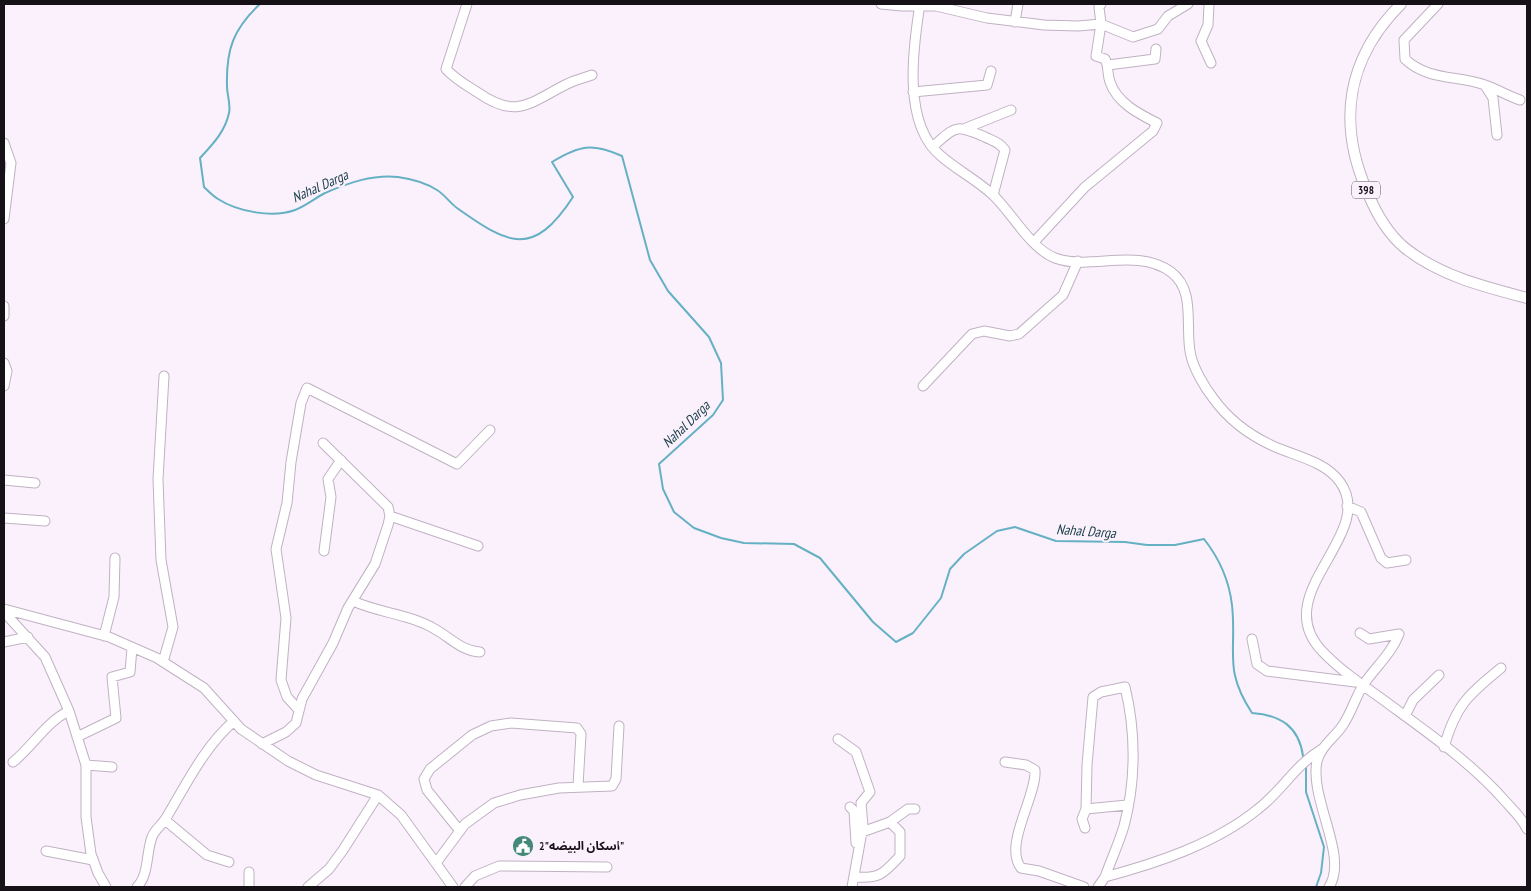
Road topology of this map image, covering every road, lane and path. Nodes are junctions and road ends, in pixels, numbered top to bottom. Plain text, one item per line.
1 (466, 4) edge
2 (881, 4) edge
3 (1018, 4) edge
4 (1101, 4) edge
5 (1188, 4) edge
6 (1210, 4) edge
7 (1401, 4) edge
8 (1438, 4) edge
9 (920, 5) edge
10 (1015, 22) junction
11 (1101, 24) junction
12 (1156, 49) dead end
13 (1211, 63) dead end
14 (1108, 65) junction
15 (991, 71) dead end
16 (592, 75) dead end
17 (1484, 85) junction
18 (913, 92) junction
19 (1520, 100) dead end
20 (1011, 110) dead end
21 (966, 128) junction
22 (1496, 135) dead end
23 (4, 143) edge
24 (932, 147) junction
25 (993, 195) junction
26 (4, 219) edge
27 (1034, 242) junction
28 (1078, 261) junction
29 (1527, 298) edge
30 (4, 306) edge
31 (4, 316) edge
32 (4, 363) edge
33 (164, 376) dead end
34 (4, 386) edge
35 (923, 386) dead end
36 (490, 430) dead end
37 (323, 443) dead end
38 (341, 460) junction
39 (4, 480) edge
40 (35, 483) dead end
41 (1347, 506) junction
42 (390, 516) junction
43 (4, 518) edge
44 (45, 521) dead end
45 (478, 546) dead end
46 (324, 551) dead end
47 (115, 558) dead end
48 (1406, 560) dead end
49 (353, 601) junction
50 (4, 611) edge
51 (1360, 633) dead end
52 (104, 636) junction
53 (28, 637) junction
54 (1252, 639) dead end
55 (4, 642) edge
56 (132, 648) junction
57 (480, 652) dead end
58 (163, 662) junction
59 (1501, 668) dead end
60 (1439, 676) dead end
61 (1359, 684) junction
62 (298, 709) junction
63 (69, 711) junction
64 (1405, 716) junction
65 (234, 721) junction
66 (619, 726) dead end
67 (77, 737) junction
68 (838, 739) dead end
69 (262, 744) junction
70 (1444, 747) junction
71 (1322, 749) junction
72 (13, 762) dead end
73 (1005, 762) dead end
74 (86, 765) junction
75 (112, 767) dead end
76 (578, 786) junction
77 (378, 795) junction
78 (1127, 805) junction
79 (850, 807) dead end
80 (915, 809) dead end
81 (1086, 809) junction
82 (165, 820) junction
83 (890, 822) junction
84 (1085, 828) dead end
85 (1527, 829) edge
86 (460, 831) junction
87 (862, 832) junction
88 (46, 852) dead end
89 (93, 860) junction
90 (229, 862) dead end
91 (436, 863) junction
92 (607, 867) dead end
93 (250, 872) dead end
94 (856, 874) junction
95 (1105, 877) junction
96 (106, 887) edge
97 (137, 887) edge
98 (249, 887) edge
99 (308, 887) edge
100 (453, 887) edge
101 (465, 887) edge
102 (852, 887) edge
103 (1084, 887) edge
104 (1098, 887) edge
105 (1329, 887) edge

1 - 16 street
2 - 9 street
3 - 10 street
4 - 11 street
5 - 11 street
6 - 13 street
7 - 29 main road, 398
8 - 17 street
9 - 10 street
9 - 18 street
10 - 11 street
11 - 14 street
12 - 14 street
14 - 27 street
15 - 18 street
17 - 19 street
17 - 22 street
18 - 24 street
20 - 21 street
21 - 24 street
21 - 25 street
23 - 26 street
24 - 25 street
25 - 27 street
27 - 28 street
28 - 35 street
28 - 41 street
30 - 31 street
32 - 34 street
33 - 58 street
36 - 62 street
37 - 38 street
38 - 42 street
38 - 46 street
39 - 40 street
41 - 48 street
41 - 61 street
42 - 45 street
42 - 49 street
43 - 44 street
47 - 52 street
49 - 57 street
49 - 62 street
50 - 52 street
50 - 53 street
51 - 61 street
52 - 56 street
53 - 55 street
53 - 63 street
54 - 61 street
56 - 58 street
56 - 67 street
58 - 65 street
59 - 70 street
60 - 64 street
61 - 64 street
61 - 71 street
62 - 69 street
63 - 67 street
63 - 72 street
64 - 70 street
65 - 69 street
65 - 82 street
66 - 76 street
67 - 74 street
68 - 87 street
69 - 77 street
70 - 85 street
71 - 95 street
71 - 105 street
73 - 103 street
74 - 75 street
74 - 89 street
76 - 86 street
76 - 86 street
77 - 91 street
77 - 99 street
78 - 81 street
78 - 81 street
78 - 95 street
79 - 94 street
80 - 83 street
81 - 84 street
82 - 90 street
82 - 97 street
83 - 87 street
83 - 94 street
86 - 91 street
87 - 94 street
88 - 89 street
89 - 96 street
91 - 100 street
92 - 101 street
93 - 98 street
94 - 102 street
95 - 104 street

